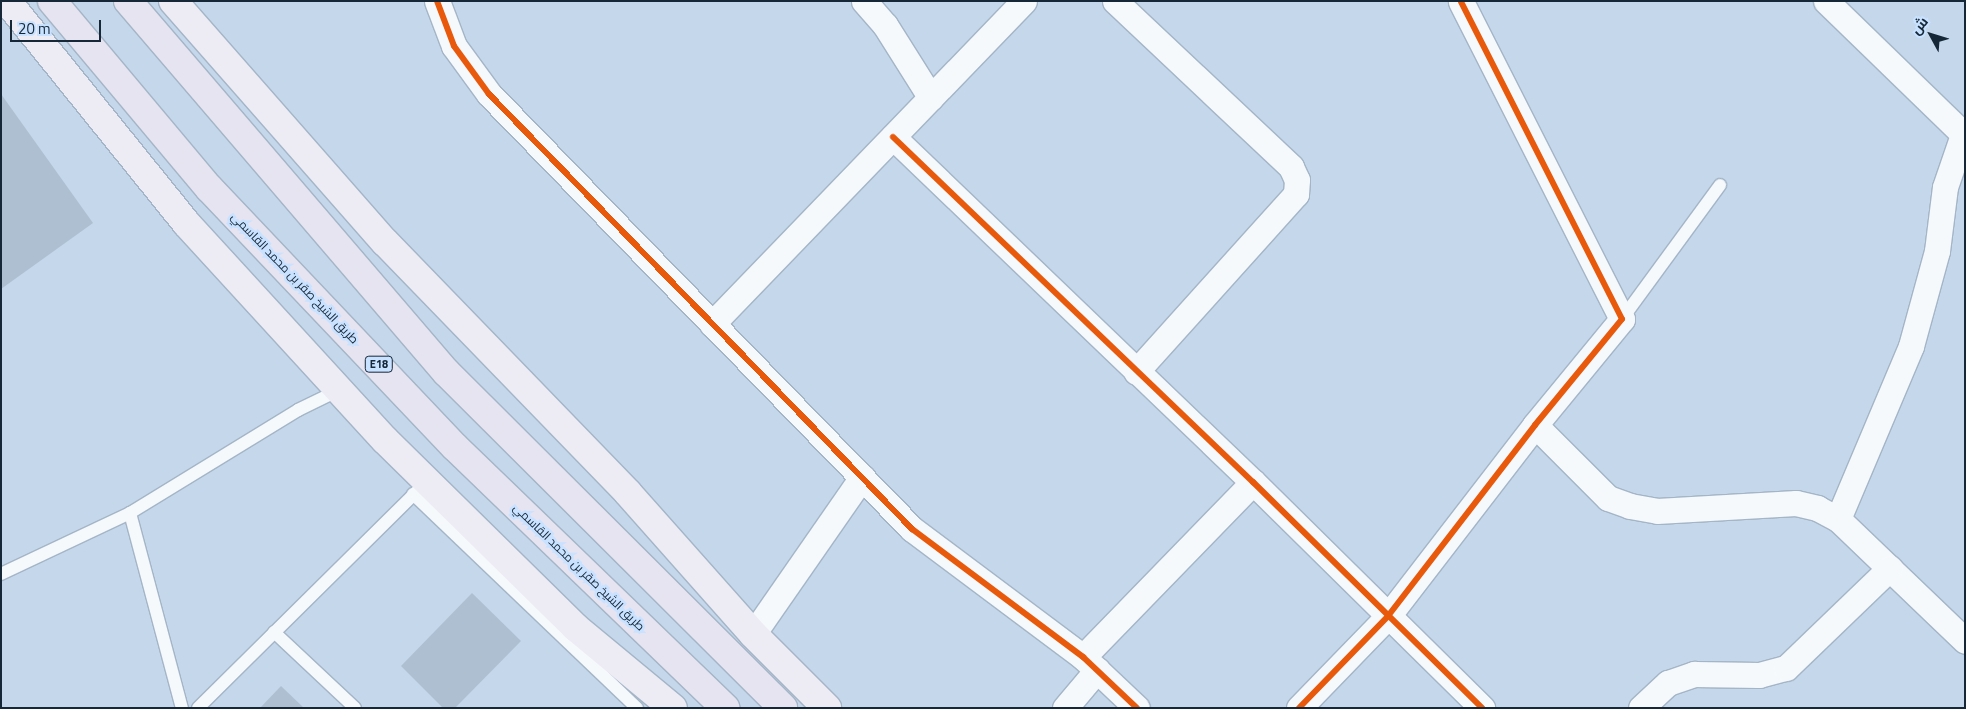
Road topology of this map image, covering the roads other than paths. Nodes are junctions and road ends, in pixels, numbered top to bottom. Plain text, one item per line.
1 (6, 1) edge
2 (52, 1) edge
3 (128, 1) edge
4 (173, 1) edge
5 (437, 1) edge
6 (864, 1) edge
7 (1024, 1) edge
8 (1115, 1) edge
9 (1461, 1) edge
10 (1826, 1) edge
11 (931, 98) junction
12 (1963, 131) edge
13 (893, 137) junction
14 (1720, 185) dead end
15 (1622, 319) junction
16 (712, 324) junction
17 (1136, 372) junction
18 (339, 390) junction
19 (1535, 425) junction
20 (862, 477) junction
21 (1253, 482) junction
22 (420, 487) junction
23 (130, 513) junction
24 (1838, 519) junction
25 (1890, 568) junction
26 (1, 574) edge
27 (1388, 616) junction
28 (274, 632) junction
29 (753, 634) junction
30 (1965, 641) edge
31 (1090, 664) junction
32 (182, 708) edge
33 (198, 708) edge
34 (355, 708) edge
35 (637, 708) edge
36 (673, 708) edge
37 (725, 708) edge
38 (783, 708) edge
39 (827, 708) edge
40 (1065, 708) edge
41 (1138, 708) edge
42 (1299, 708) edge
43 (1482, 708) edge
44 (1640, 708) edge

1 - 18 main road
2 - 37 highway, طريق الشيخ صقر بن محمد القاسمي / E18
3 - 38 highway
4 - 29 main road
5 - 16 street
6 - 11 street
7 - 11 street
8 - 17 street
9 - 15 street
10 - 12 street
11 - 13 street
12 - 24 street
13 - 16 street
13 - 17 street
14 - 15 lane
15 - 19 street
16 - 20 street
17 - 21 street
18 - 22 main road
18 - 23 lane
19 - 24 street
19 - 27 street
20 - 29 street
20 - 31 street
21 - 27 street
21 - 31 street
22 - 28 lane
22 - 35 lane
22 - 36 main road
23 - 26 lane
23 - 32 lane
24 - 25 street
25 - 30 street
25 - 44 street
27 - 42 street
27 - 43 street
28 - 33 lane
28 - 34 lane
29 - 39 main road
31 - 40 street
31 - 41 street

